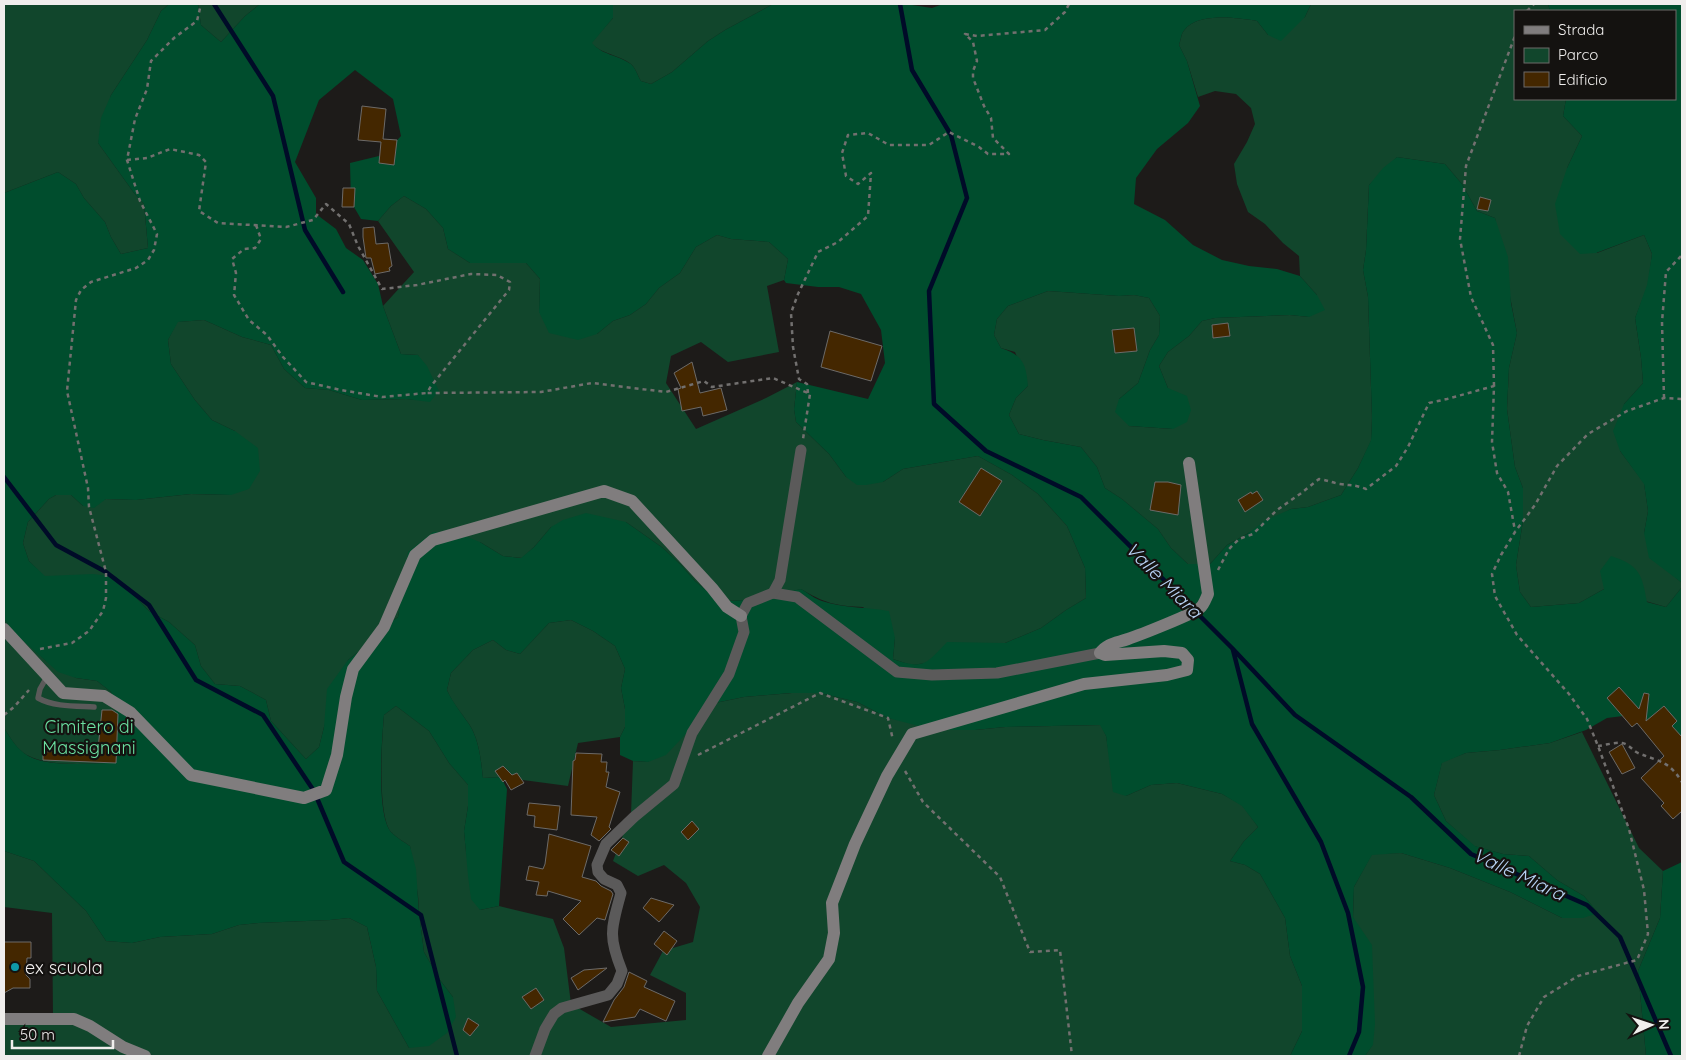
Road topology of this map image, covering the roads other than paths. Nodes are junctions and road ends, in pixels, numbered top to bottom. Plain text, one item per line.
1 (801, 450) road end
2 (1189, 463) dead end
3 (773, 593) junction
4 (741, 616) junction
5 (4, 629) edge
6 (1100, 653) junction
7 (48, 676) junction
8 (94, 707) dead end
9 (4, 1019) edge
10 (145, 1056) edge
11 (535, 1056) edge
12 (768, 1056) edge

1 - 3 street
2 - 6 street
3 - 4 street
3 - 6 street
4 - 7 street
4 - 11 street
5 - 7 street
6 - 12 street
7 - 8 lane
9 - 10 street

